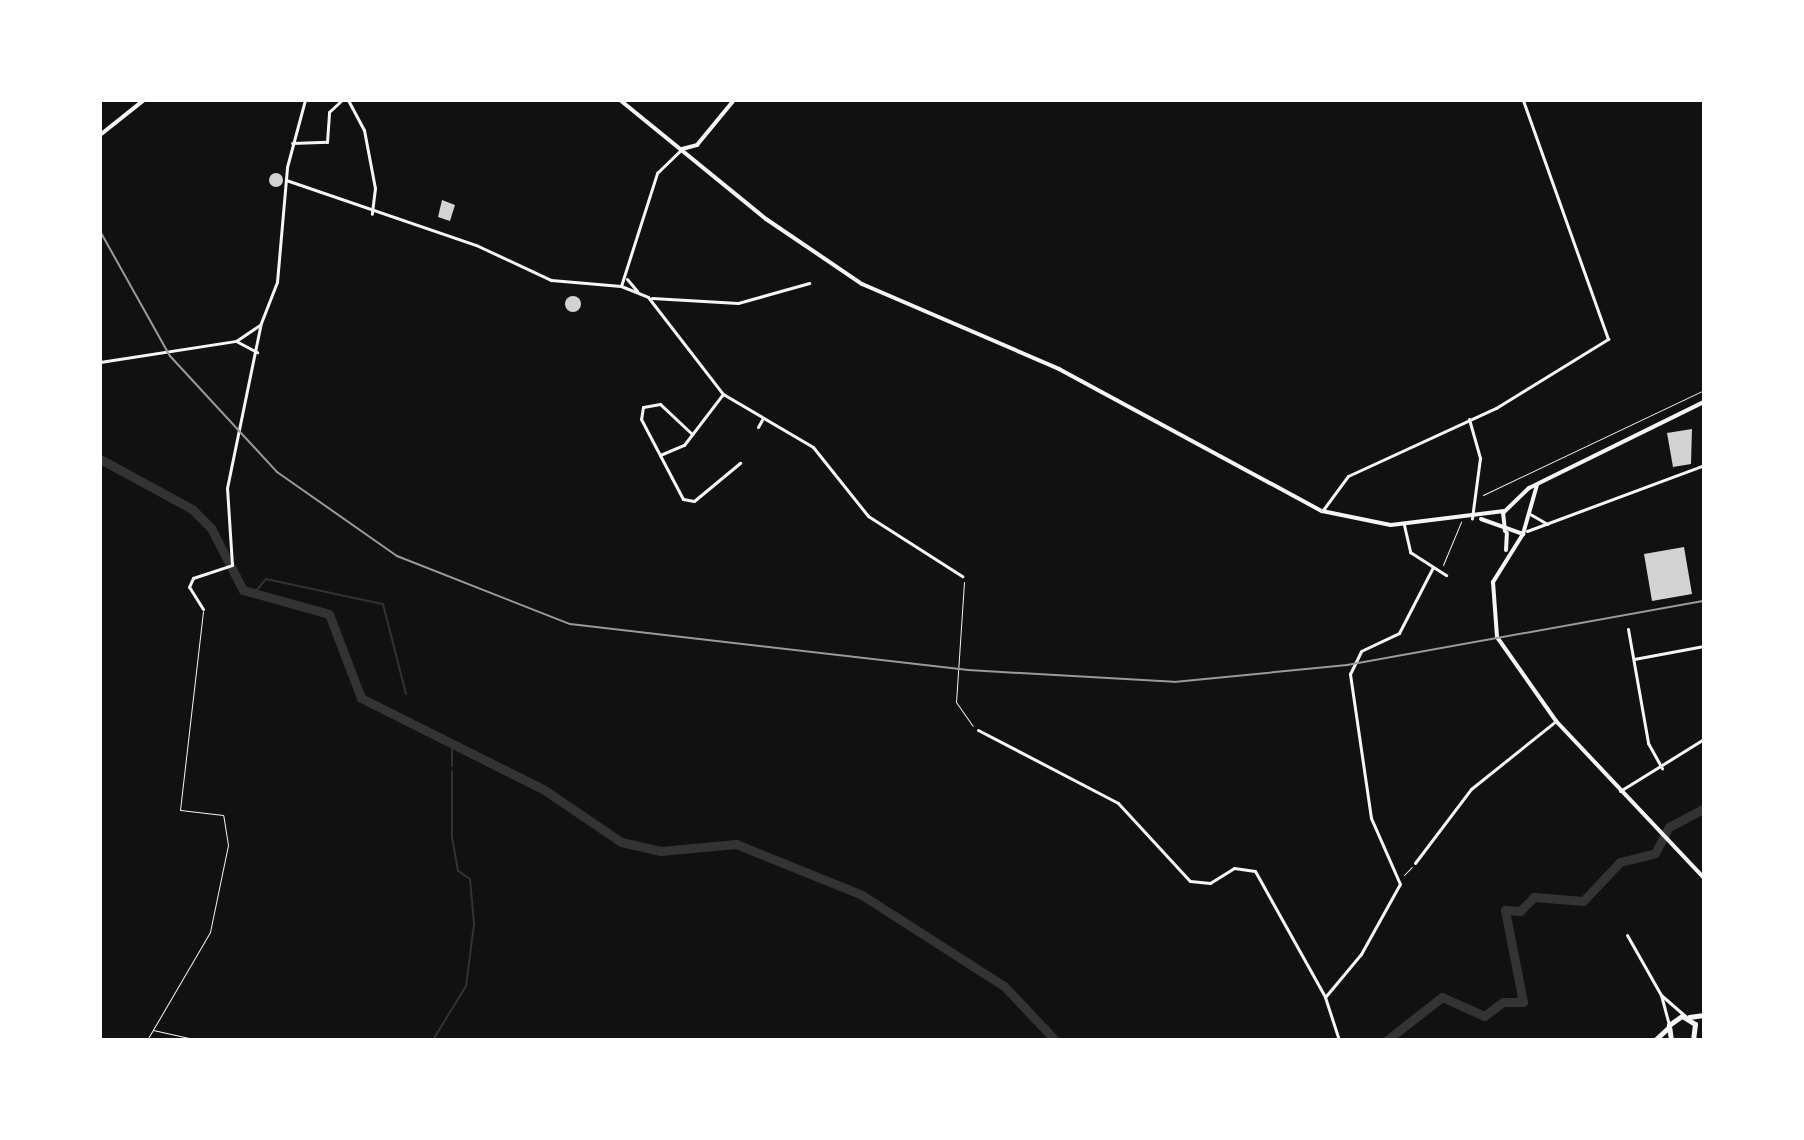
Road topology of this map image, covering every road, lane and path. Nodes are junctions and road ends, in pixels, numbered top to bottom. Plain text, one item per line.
1 (144, 100) edge
2 (305, 100) edge
3 (345, 100) edge
4 (620, 100) edge
5 (734, 100) edge
6 (1523, 100) edge
7 (100, 135) edge
8 (292, 143) junction
9 (682, 149) junction
10 (286, 180) junction
11 (372, 214) junction
12 (627, 279) junction
13 (809, 283) dead end
14 (621, 286) junction
15 (637, 291) junction
16 (648, 297) junction
17 (670, 303) junction
18 (661, 313) junction
19 (261, 323) junction
20 (236, 341) junction
21 (257, 352) junction
22 (100, 362) edge
23 (1704, 390) edge
24 (723, 394) junction
25 (1704, 402) edge
26 (763, 418) junction
27 (1469, 419) junction
28 (758, 427) dead end
29 (692, 434) junction
30 (660, 455) junction
31 (1704, 465) edge
32 (738, 466) dead end
33 (1539, 483) junction
34 (1474, 499) junction
35 (1510, 506) junction
36 (1322, 511) junction
37 (1504, 511) junction
38 (1528, 512) junction
39 (1461, 518) junction
40 (1472, 518) junction
41 (1479, 518) junction
42 (1547, 524) junction
43 (1404, 525) junction
44 (1506, 532) junction
45 (1525, 532) junction
46 (1506, 552) junction
47 (1433, 567) junction
48 (1440, 571) junction
49 (1446, 575) dead end
50 (962, 576) joint
51 (203, 609) joint
52 (1628, 629) dead end
53 (1704, 646) edge
54 (1634, 659) junction
55 (1556, 721) junction
56 (978, 730) joint
57 (1704, 739) edge
58 (1662, 768) junction
59 (1620, 791) junction
60 (1415, 863) joint
61 (1704, 878) edge
62 (1399, 880) junction
63 (1627, 935) dead end
64 (1661, 995) junction
65 (1325, 997) junction
66 (1704, 1015) edge
67 (1687, 1017) junction
68 (1668, 1026) junction
69 (150, 1029) junction
70 (1704, 1030) edge
71 (1694, 1038) edge
72 (147, 1040) edge
73 (198, 1040) edge
74 (274, 1040) edge
75 (289, 1040) edge
76 (1339, 1040) edge
77 (1655, 1040) edge
78 (1671, 1040) edge

1 - 7 main road
2 - 8 street
3 - 8 street
3 - 11 street
4 - 9 main road
5 - 9 main road
6 - 27 street
8 - 10 street
9 - 12 street
9 - 36 main road
10 - 11 street
10 - 19 street
11 - 14 street
12 - 14 street
12 - 15 street
13 - 17 street
14 - 15 street
15 - 16 street
16 - 17 street
16 - 18 street
17 - 18 street
18 - 24 street
19 - 20 street
19 - 21 street
20 - 21 street
20 - 22 street
21 - 51 street
23 - 34 path
24 - 26 street
24 - 29 street
25 - 33 main road
26 - 28 street
26 - 50 street
27 - 34 street
27 - 36 street
29 - 30 street
29 - 30 street
30 - 32 street
31 - 42 street
33 - 35 main road
33 - 38 main road
34 - 40 street
35 - 37 main road
35 - 38 main road
36 - 43 main road
37 - 41 main road
37 - 44 main road
38 - 42 street
38 - 45 main road
39 - 40 main road
39 - 43 main road
39 - 48 path
40 - 41 main road
41 - 44 main road
42 - 45 street
43 - 47 street
44 - 45 main road
44 - 46 main road
45 - 46 main road
46 - 55 main road
47 - 48 street
47 - 62 street
48 - 49 street
50 - 56 path
51 - 69 lane
52 - 54 street
53 - 54 street
54 - 58 street
55 - 59 main road
55 - 60 street
56 - 65 street
57 - 58 street
58 - 59 street
59 - 61 main road
60 - 62 path
62 - 65 street
63 - 64 street
64 - 67 street
64 - 68 street
65 - 76 street
66 - 67 main road
67 - 68 main road
67 - 71 main road
68 - 77 main road
68 - 78 main road
69 - 72 lane
69 - 73 lane
70 - 71 main road
74 - 75 lane

